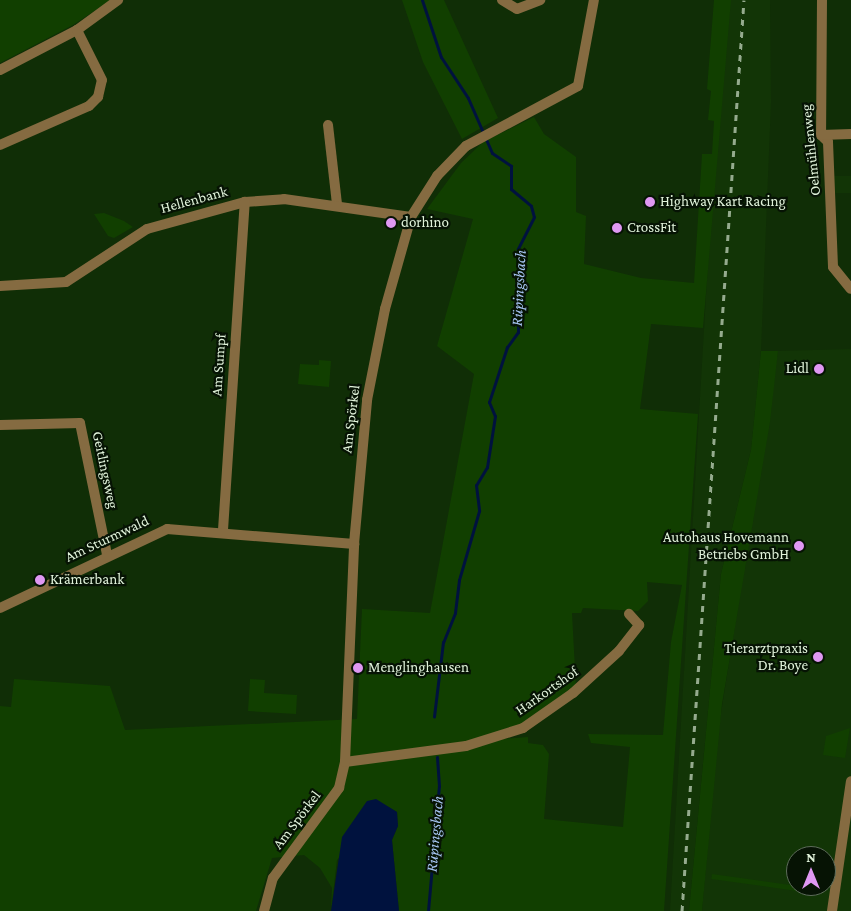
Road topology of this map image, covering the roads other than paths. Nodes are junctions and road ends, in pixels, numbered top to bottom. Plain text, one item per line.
1 (118, 0) edge
2 (502, 0) edge
3 (540, 0) edge
4 (594, 0) edge
5 (822, 0) edge
6 (77, 30) junction
7 (0, 70) edge
8 (328, 125) dead end
9 (851, 134) edge
10 (821, 135) junction
11 (0, 145) edge
12 (245, 202) junction
13 (337, 204) junction
14 (411, 217) junction
15 (0, 286) edge
16 (851, 290) edge
17 (0, 424) edge
18 (222, 530) junction
19 (354, 544) junction
20 (107, 554) junction
21 (1, 605) edge
22 (629, 614) dead end
23 (345, 762) junction
24 (851, 781) edge
25 (264, 911) edge
26 (832, 911) edge

1 - 6 street
2 - 3 street
4 - 14 street, Am Spörkel
5 - 10 street, Oelmühlenweg
6 - 7 street
6 - 11 street
8 - 13 street
9 - 10 street
10 - 16 street, Oelmühlenweg
12 - 13 street, Hellenbank
12 - 15 street, Hellenbank
12 - 18 street, Am Sumpf
13 - 14 street, Hellenbank
14 - 19 street, Am Spörkel
17 - 20 street, Geitlingsweg
18 - 19 street, Am Sturmwald
18 - 20 street, Am Sturmwald
19 - 23 street, Am Spörkel
20 - 21 street, Am Sturmwald
22 - 23 street, Harkortshof
23 - 25 street, Am Spörkel
24 - 26 street

